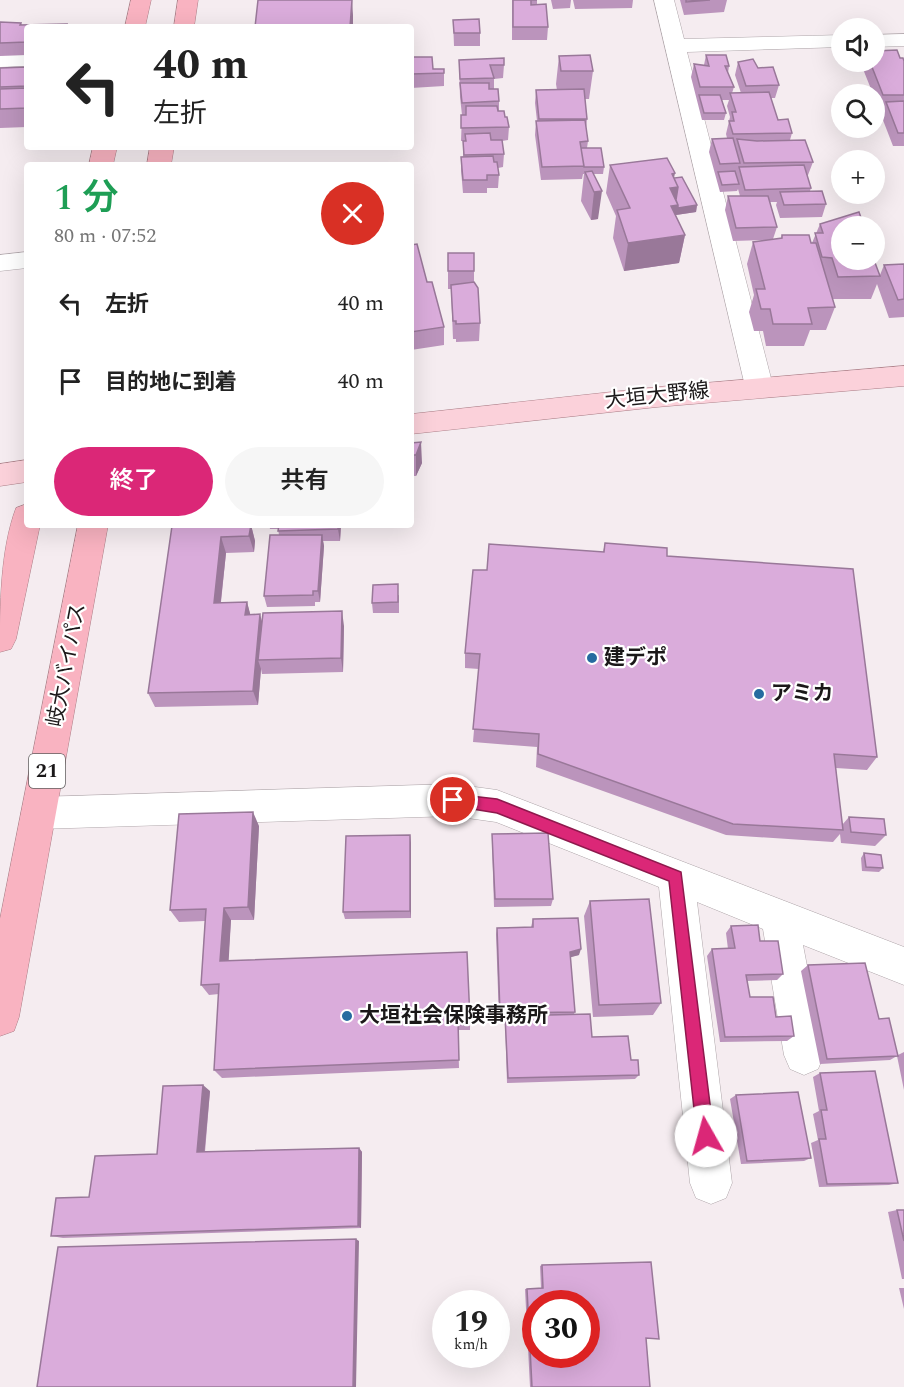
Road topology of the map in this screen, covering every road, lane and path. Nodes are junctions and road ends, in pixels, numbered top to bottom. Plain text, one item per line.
1 (141, 0) edge
2 (188, 0) edge
3 (664, 0) edge
4 (136, 24) edge
5 (184, 24) edge
6 (885, 40) edge
7 (904, 40) edge
8 (831, 41) edge
9 (675, 46) junction
10 (24, 60) edge
11 (0, 61) edge
12 (24, 260) edge
13 (0, 263) edge
14 (904, 376) edge
15 (759, 386) junction
16 (414, 424) edge
17 (24, 471) edge
18 (0, 475) edge
19 (24, 528) edge
20 (92, 528) edge
21 (0, 639) edge
22 (39, 813) junction
23 (676, 877) junction
24 (780, 918) junction
25 (904, 966) edge
26 (0, 1017) edge
27 (804, 1055) dead end
28 (711, 1183) dead end

1 - 4 highway
2 - 5 highway
3 - 9 street
6 - 7 street
8 - 9 street
9 - 15 street
10 - 11 street
12 - 13 street
14 - 15 main road, 大垣大野線
15 - 16 main road, 大垣大野線
17 - 18 main road
19 - 21 highway
20 - 22 highway, 岐大バイパス / 21
22 - 23 street
22 - 26 highway, 岐大バイパス / 21
23 - 24 street
23 - 28 street
24 - 25 street
24 - 27 street

